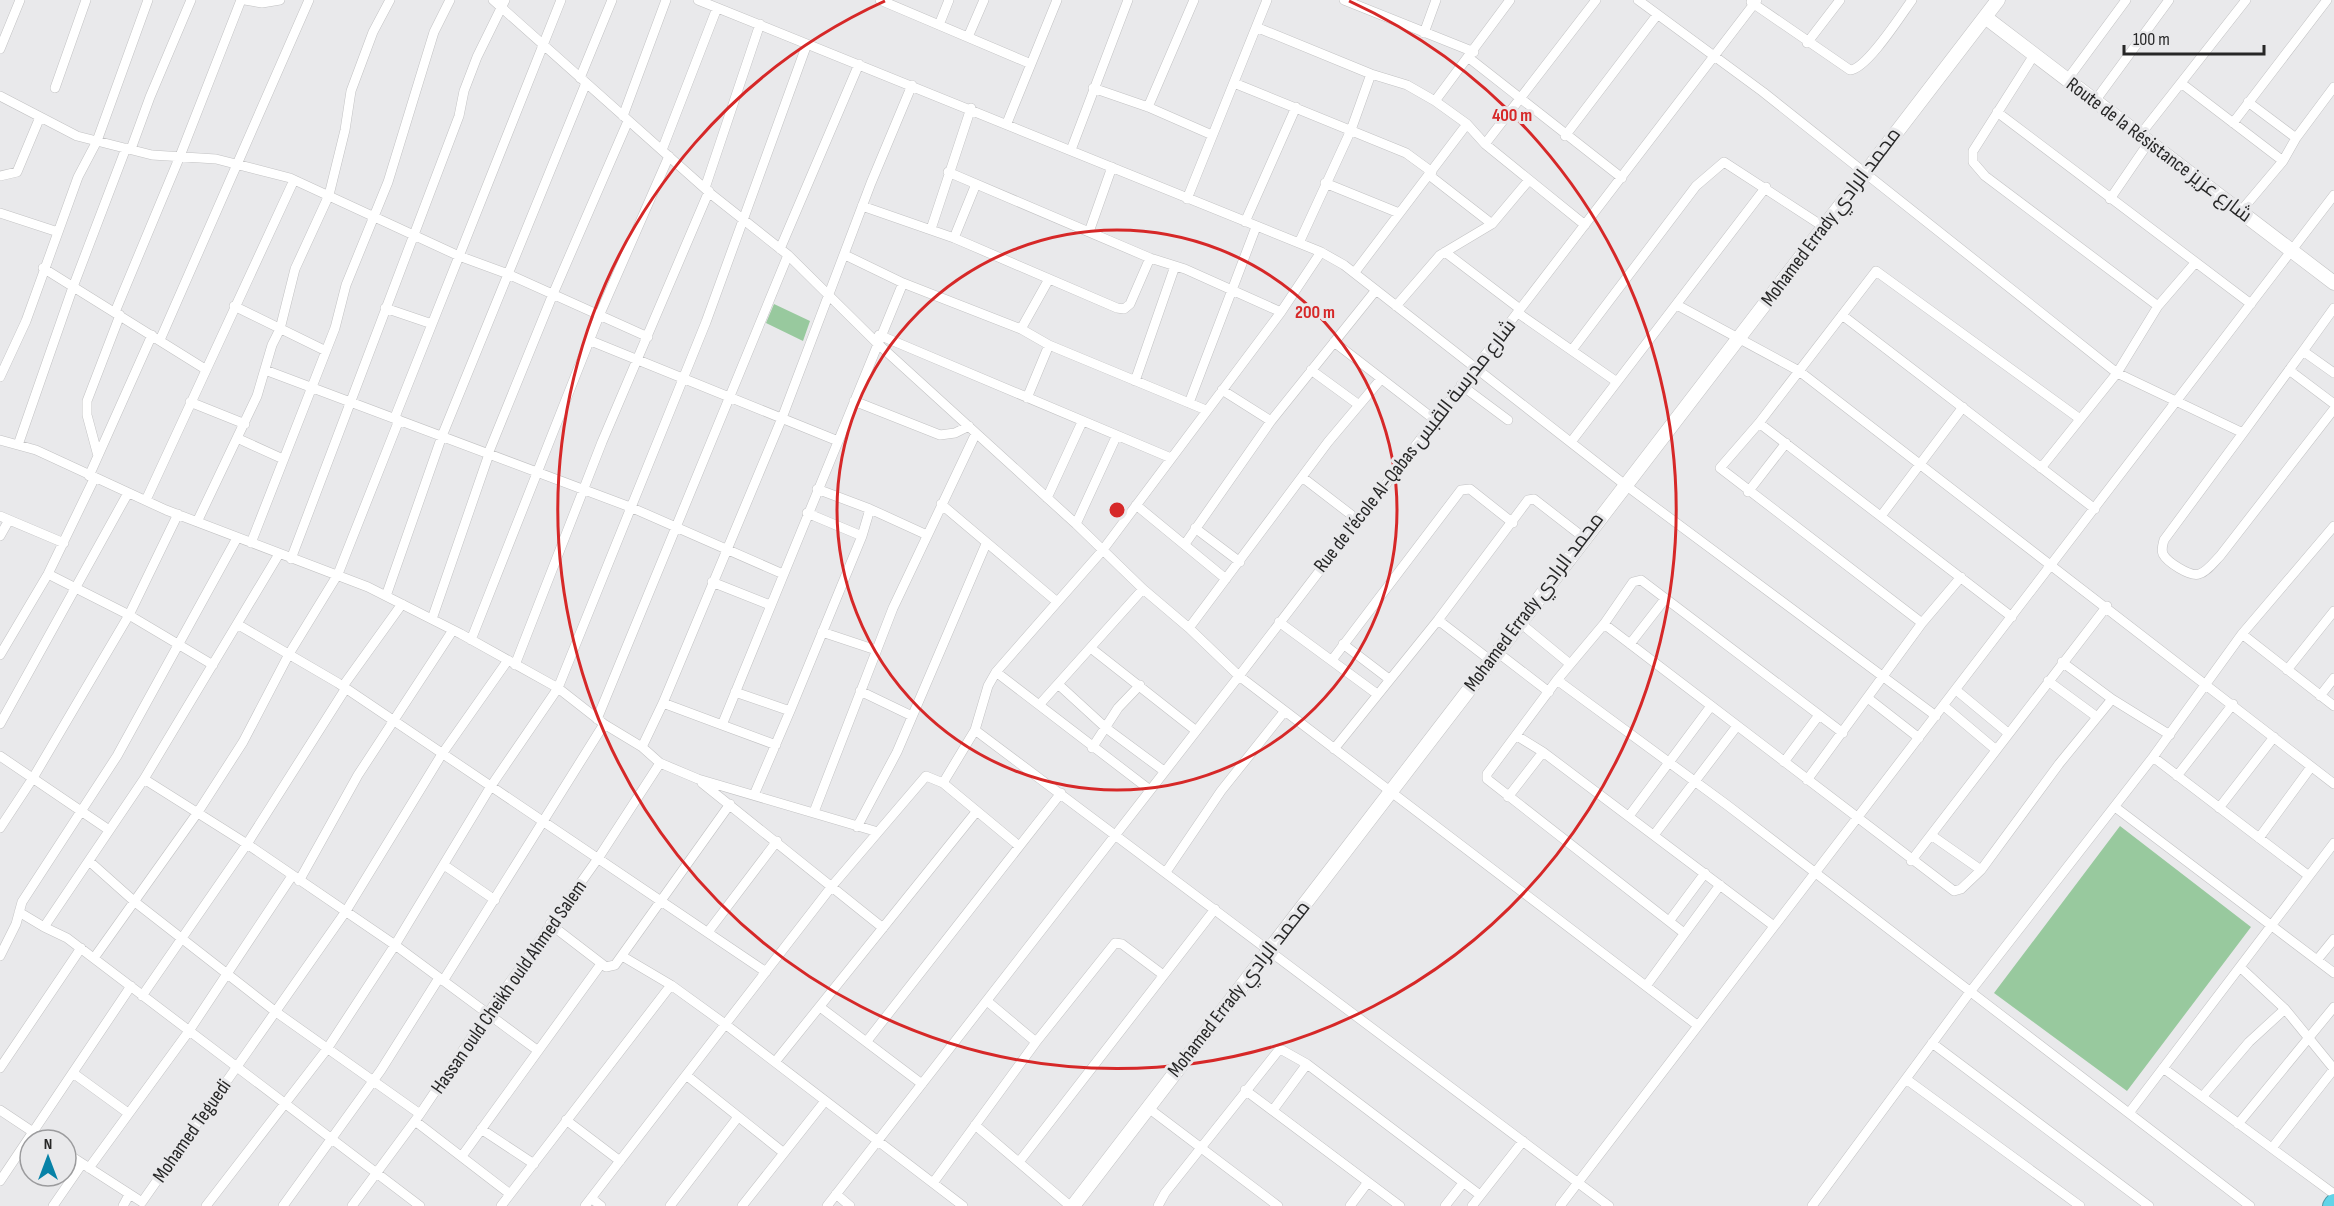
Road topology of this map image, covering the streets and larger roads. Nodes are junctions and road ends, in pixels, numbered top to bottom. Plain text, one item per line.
1 (20, 0) edge
2 (86, 0) edge
3 (147, 0) edge
4 (191, 0) edge
5 (243, 0) edge
6 (280, 0) edge
7 (309, 0) edge
8 (390, 0) edge
9 (450, 0) edge
10 (493, 0) edge
11 (561, 0) edge
12 (612, 0) edge
13 (666, 0) edge
14 (880, 0) edge
15 (949, 0) edge
16 (984, 0) edge
17 (1057, 0) edge
18 (1128, 0) edge
19 (1194, 0) edge
20 (1267, 0) edge
21 (1344, 0) edge
22 (1436, 0) edge
23 (1510, 0) edge
24 (1596, 0) edge
25 (1638, 0) edge
26 (1840, 0) edge
27 (1912, 0) edge
28 (1998, 0) edge
29 (2126, 0) edge
30 (2169, 0) edge
31 (2246, 0) edge
32 (2327, 0) edge
33 (703, 1) edge
34 (1754, 1) edge
35 (503, 5) edge
36 (717, 8) junction
37 (1657, 15) junction
38 (1985, 17) junction
39 (760, 24) junction
40 (939, 25) junction
41 (1256, 27) junction
42 (1424, 33) junction
43 (968, 37) junction
44 (1807, 43) junction
45 (541, 44) junction
46 (807, 44) junction
47 (0, 49) edge
48 (1471, 55) junction
49 (2034, 55) junction
50 (1714, 58) junction
51 (859, 64) junction
52 (1031, 64) junction
53 (1371, 74) junction
54 (2067, 80) junction
55 (583, 81) junction
56 (1234, 82) junction
57 (2181, 83) junction
58 (912, 85) junction
59 (55, 88) dead end
60 (1093, 88) junction
61 (2333, 91) edge
62 (0, 96) edge
63 (1522, 99) junction
64 (1435, 101) junction
65 (2095, 101) junction
66 (2248, 102) junction
67 (1148, 107) junction
68 (1296, 107) junction
69 (971, 108) junction
70 (1997, 112) junction
71 (40, 117) junction
72 (625, 118) junction
73 (1007, 123) junction
74 (2233, 123) junction
75 (1467, 124) junction
76 (1351, 130) junction
77 (1212, 135) junction
78 (1565, 136) junction
79 (2296, 138) junction
80 (2144, 139) junction
81 (97, 141) junction
82 (1485, 144) junction
83 (128, 149) junction
84 (1071, 150) junction
85 (665, 153) junction
86 (180, 156) junction
87 (2283, 161) junction
88 (237, 163) junction
89 (1112, 167) junction
90 (948, 172) junction
91 (1430, 174) junction
92 (1863, 174) junction
93 (0, 176) edge
94 (1622, 178) junction
95 (294, 180) junction
96 (1529, 180) junction
97 (1325, 183) junction
98 (976, 184) junction
99 (1766, 187) junction
100 (707, 190) junction
101 (329, 195) junction
102 (2334, 195) edge
103 (1187, 198) junction
104 (2110, 199) junction
105 (862, 206) junction
106 (2240, 212) junction
107 (0, 213) edge
108 (1399, 213) junction
109 (376, 217) junction
110 (746, 219) junction
111 (1245, 222) junction
112 (1492, 224) junction
113 (1585, 225) junction
114 (1256, 226) junction
115 (1824, 227) junction
116 (931, 229) junction
117 (58, 232) junction
118 (1089, 232) junction
119 (413, 233) junction
120 (954, 238) junction
121 (1299, 243) junction
122 (2290, 249) junction
123 (784, 252) junction
124 (1321, 252) junction
125 (1445, 252) junction
126 (845, 255) junction
127 (459, 256) junction
128 (1150, 258) junction
129 (2195, 263) junction
130 (1175, 266) junction
131 (43, 268) junction
132 (1355, 272) junction
133 (508, 274) junction
134 (1049, 279) junction
135 (903, 283) junction
136 (2334, 283) edge
137 (73, 287) junction
138 (1233, 290) junction
139 (1376, 290) junction
140 (553, 294) junction
141 (829, 298) junction
142 (1677, 304) junction
143 (2251, 304) junction
144 (234, 306) junction
145 (1396, 306) junction
146 (2158, 306) junction
147 (385, 308) junction
148 (2334, 308) edge
149 (1519, 311) junction
150 (1281, 312) junction
151 (117, 314) junction
152 (1842, 315) junction
153 (599, 316) junction
154 (432, 324) junction
155 (280, 329) junction
156 (1021, 329) junction
157 (156, 337) junction
158 (648, 337) junction
159 (1738, 338) junction
160 (878, 339) junction
161 (591, 341) junction
162 (1334, 342) junction
163 (1048, 345) junction
164 (1572, 350) junction
165 (326, 351) junction
166 (2303, 351) junction
167 (639, 360) junction
168 (1475, 365) junction
169 (206, 369) junction
170 (265, 370) junction
171 (1311, 370) junction
172 (2289, 370) junction
173 (1800, 371) junction
174 (2117, 373) junction
175 (2334, 373) edge
176 (682, 377) junction
177 (0, 378) edge
178 (1381, 378) junction
179 (1135, 381) junction
180 (1617, 382) junction
181 (1461, 385) junction
182 (311, 386) junction
183 (1222, 390) junction
184 (730, 397) junction
185 (1027, 398) junction
186 (351, 401) junction
187 (854, 401) junction
188 (2178, 401) junction
189 (190, 402) junction
190 (1189, 403) junction
191 (2334, 404) edge
192 (1359, 405) junction
193 (1963, 407) junction
194 (2334, 409) edge
195 (1206, 410) junction
196 (397, 418) junction
197 (782, 418) junction
198 (2080, 419) junction
199 (1435, 420) junction
200 (1508, 420) dead end
201 (1271, 421) junction
202 (1082, 423) junction
203 (1759, 423) junction
204 (245, 424) junction
205 (972, 429) junction
206 (2243, 433) junction
207 (442, 436) junction
208 (1116, 436) junction
209 (239, 439) junction
210 (0, 440) edge
211 (838, 441) junction
212 (1571, 442) junction
213 (1786, 443) junction
214 (18, 445) junction
215 (488, 454) junction
216 (98, 456) junction
217 (1171, 458) junction
218 (283, 459) junction
219 (1921, 463) junction
220 (2041, 468) junction
221 (536, 472) junction
222 (92, 477) junction
223 (1302, 477) junction
224 (1624, 484) junction
225 (817, 489) junction
226 (585, 491) junction
227 (1748, 492) junction
228 (128, 493) junction
229 (1047, 498) junction
230 (146, 501) junction
231 (941, 504) junction
232 (1136, 505) junction
233 (630, 507) junction
234 (870, 509) junction
235 (2095, 509) junction
236 (807, 513) junction
237 (178, 514) junction
238 (1881, 516) junction
239 (5, 518) edge
240 (1358, 520) junction
241 (197, 522) junction
242 (1513, 523) junction
243 (1076, 524) junction
244 (677, 526) junction
245 (2334, 526) edge
246 (1195, 528) junction
247 (927, 535) junction
248 (862, 536) junction
249 (0, 537) edge
250 (1583, 537) junction
251 (2325, 537) junction
252 (237, 538) junction
253 (63, 543) junction
254 (251, 543) junction
255 (986, 544) junction
256 (1185, 544) junction
257 (2334, 544) edge
258 (726, 549) junction
259 (1102, 551) junction
260 (279, 554) junction
261 (291, 559) junction
262 (1240, 562) junction
263 (2053, 564) junction
264 (48, 574) junction
265 (338, 574) junction
266 (783, 574) junction
267 (1961, 577) junction
268 (1226, 579) junction
269 (712, 582) junction
270 (76, 589) junction
271 (1143, 589) junction
272 (386, 596) junction
273 (1665, 599) junction
274 (1056, 601) junction
275 (402, 604) junction
276 (770, 605) junction
277 (2107, 606) junction
278 (2334, 612) edge
279 (129, 615) junction
280 (2012, 617) junction
281 (432, 619) junction
282 (1438, 620) junction
283 (1279, 622) junction
284 (1519, 622) junction
285 (1922, 623) junction
286 (237, 624) junction
287 (1604, 624) junction
288 (1189, 628) junction
289 (453, 630) junction
290 (822, 632) junction
291 (2242, 634) junction
292 (471, 640) junction
293 (177, 643) junction
294 (1343, 644) junction
295 (1630, 644) junction
296 (1092, 649) junction
297 (876, 650) junction
298 (289, 654) junction
299 (0, 655) edge
300 (1493, 656) junction
301 (1332, 660) junction
302 (2062, 662) junction
303 (512, 663) junction
304 (1570, 664) junction
305 (213, 665) junction
306 (2287, 669) junction
307 (996, 672) junction
308 (1239, 676) junction
309 (1883, 676) junction
310 (2334, 678) edge
311 (1389, 679) junction
312 (1557, 680) junction
313 (2048, 681) junction
314 (2206, 684) junction
315 (1059, 685) junction
316 (1140, 685) junction
317 (345, 687) junction
318 (558, 688) junction
319 (1956, 690) junction
320 (860, 691) junction
321 (735, 692) junction
322 (1549, 692) junction
323 (1377, 694) junction
324 (2320, 696) junction
325 (1869, 699) junction
326 (2112, 699) junction
327 (663, 703) junction
328 (1040, 704) junction
329 (2233, 704) junction
330 (1712, 706) junction
331 (1944, 706) junction
332 (2334, 706) edge
333 (790, 711) junction
334 (1284, 712) junction
335 (1819, 715) junction
336 (912, 716) junction
337 (1936, 716) junction
338 (2097, 717) junction
339 (393, 721) junction
340 (601, 721) junction
341 (0, 723) edge
342 (722, 725) junction
343 (1737, 726) junction
344 (1106, 728) junction
345 (975, 730) junction
346 (1195, 730) junction
347 (1843, 733) junction
348 (2008, 733) junction
349 (2170, 735) junction
350 (1517, 736) junction
351 (2274, 737) junction
352 (1919, 738) junction
353 (776, 745) junction
354 (642, 747) junction
355 (1092, 748) junction
356 (1334, 749) junction
357 (1995, 749) junction
358 (1543, 752) junction
359 (442, 754) junction
360 (0, 756) edge
361 (2153, 757) junction
362 (1784, 762) junction
363 (660, 763) junction
364 (1668, 763) junction
365 (2311, 767) junction
366 (1164, 771) junction
367 (2177, 776) junction
368 (33, 778) junction
369 (144, 779) junction
370 (698, 779) junction
371 (1808, 780) junction
372 (943, 783) junction
373 (1694, 783) junction
374 (2334, 784) edge
375 (491, 786) junction
376 (1150, 790) junction
377 (1391, 792) junction
378 (1061, 793) junction
379 (754, 795) junction
380 (1508, 797) junction
381 (730, 804) junction
382 (2115, 807) junction
383 (2219, 808) junction
384 (81, 811) junction
385 (198, 812) junction
386 (814, 812) junction
387 (976, 812) junction
388 (1629, 816) junction
389 (1857, 818) junction
390 (544, 821) junction
391 (857, 827) junction
392 (0, 828) edge
393 (109, 830) junction
394 (878, 832) junction
395 (1116, 834) junction
396 (1654, 835) junction
397 (1931, 835) junction
398 (2259, 838) junction
399 (777, 841) junction
400 (2334, 843) edge
401 (247, 844) junction
402 (1019, 846) junction
403 (2331, 854) edge
404 (599, 857) junction
405 (88, 861) junction
406 (1911, 861) junction
407 (444, 865) junction
408 (1980, 870) junction
409 (1166, 872) junction
410 (1705, 873) junction
411 (1814, 874) junction
412 (2309, 876) junction
413 (296, 879) junction
414 (1720, 885) junction
415 (832, 886) junction
416 (495, 900) junction
417 (659, 900) junction
418 (135, 902) junction
419 (1215, 909) junction
420 (346, 911) junction
421 (19, 912) junction
422 (1670, 920) junction
423 (550, 924) junction
424 (2271, 925) junction
425 (1774, 926) junction
426 (44, 927) junction
427 (884, 928) junction
428 (708, 932) junction
429 (1684, 933) junction
430 (183, 937) junction
431 (2334, 939) edge
432 (395, 945) junction
433 (81, 948) junction
434 (1270, 950) junction
435 (0, 956) edge
436 (622, 956) junction
437 (94, 958) junction
438 (2317, 960) junction
439 (601, 964) junction
440 (2240, 967) junction
441 (227, 972) junction
442 (766, 972) junction
443 (2334, 973) edge
444 (1162, 974) junction
445 (441, 979) junction
446 (671, 985) junction
447 (131, 986) junction
448 (1646, 986) junction
449 (1970, 992) junction
450 (141, 996) junction
451 (987, 1001) junction
452 (820, 1007) junction
453 (2334, 1007) edge
454 (2285, 1009) junction
455 (276, 1012) junction
456 (488, 1012) junction
457 (725, 1024) junction
458 (1697, 1025) junction
459 (189, 1031) junction
460 (2308, 1040) junction
461 (867, 1041) junction
462 (1036, 1042) junction
463 (1932, 1044) junction
464 (327, 1049) junction
465 (537, 1050) junction
466 (776, 1062) junction
467 (1307, 1064) junction
468 (0, 1068) edge
469 (237, 1068) junction
470 (2163, 1068) junction
471 (73, 1073) junction
472 (686, 1075) junction
473 (1906, 1079) junction
474 (374, 1080) junction
475 (922, 1084) junction
476 (1245, 1090) junction
477 (2203, 1096) junction
478 (825, 1101) junction
479 (285, 1106) junction
480 (1147, 1107) junction
481 (0, 1110) edge
482 (1274, 1110) junction
483 (128, 1113) junction
484 (2128, 1113) junction
485 (738, 1117) junction
486 (418, 1118) junction
487 (566, 1120) junction
488 (2238, 1124) junction
489 (975, 1125) junction
490 (27, 1128) edge
491 (33, 1128) edge
492 (481, 1129) junction
493 (330, 1138) junction
494 (878, 1141) junction
495 (1523, 1141) junction
496 (1201, 1148) junction
497 (2272, 1148) junction
498 (18, 1152) edge
499 (784, 1153) junction
500 (462, 1156) junction
501 (78, 1161) edge
502 (620, 1161) junction
503 (1020, 1162) junction
504 (534, 1164) junction
505 (86, 1166) junction
506 (377, 1173) junction
507 (0, 1181) edge
508 (1368, 1182) junction
509 (1578, 1182) junction
510 (933, 1183) junction
511 (1463, 1183) junction
512 (510, 1194) junction
513 (836, 1194) junction
514 (2334, 1194) edge
515 (129, 1195) junction
516 (1480, 1195) junction
517 (588, 1202) edge
518 (145, 1204) edge
519 (1162, 1204) edge
520 (53, 1206) edge
521 (123, 1206) edge
522 (206, 1206) edge
523 (283, 1206) edge
524 (352, 1206) edge
525 (420, 1206) edge
526 (501, 1206) edge
527 (601, 1206) edge
528 (670, 1206) edge
529 (742, 1206) edge
530 (827, 1206) edge
531 (850, 1206) edge
532 (963, 1206) edge
533 (1071, 1206) edge
534 (1278, 1206) edge
535 (1350, 1206) edge
536 (1400, 1206) edge
537 (1445, 1206) edge
538 (1472, 1206) edge
539 (1560, 1206) edge
540 (1609, 1206) edge
541 (1812, 1206) edge
542 (2080, 1206) edge
543 (2149, 1206) edge
544 (2250, 1206) edge

1 - 47 street
2 - 59 street
3 - 81 street
4 - 83 street
5 - 6 street
5 - 86 street
7 - 88 street
8 - 101 street
9 - 109 street
10 - 35 street
11 - 45 street
12 - 55 street
13 - 72 street
14 - 40 street
15 - 40 street
16 - 43 street
17 - 52 street
18 - 60 street
19 - 67 street
20 - 41 street
21 - 42 street
22 - 42 street
23 - 48 street
24 - 63 street
25 - 37 street
26 - 44 street
27 - 44 street
28 - 38 street, Mohamed Errady محمد الرادي
29 - 54 street
30 - 65 street
31 - 57 street
32 - 66 street
33 - 36 street
34 - 44 street
34 - 50 street, Rue de l'école Al-Qabas شارع مدرسة القبس
35 - 45 street
35 - 119 street
36 - 39 street
36 - 85 street
37 - 50 street
37 - 78 street
38 - 49 street, Route de la Résistance شارع عزيز
38 - 92 street, Mohamed Errady محمد الرادي
39 - 46 street
39 - 100 street, Mohamed Teguedi
40 - 43 street
41 - 53 street
41 - 56 street
42 - 48 street
43 - 52 street
45 - 55 street
45 - 127 street
46 - 51 street
46 - 110 street
48 - 63 street
48 - 64 street
49 - 54 street, Route de la Résistance شارع عزيز
49 - 70 street
50 - 92 street
50 - 94 street, Rue de l'école Al-Qabas شارع مدرسة القبس
51 - 58 street
51 - 123 street
52 - 73 street
53 - 64 street
53 - 76 street
54 - 65 street, Route de la Résistance شارع عزيز
55 - 72 street
55 - 133 street
56 - 68 street
56 - 77 street
57 - 74 street
57 - 80 street
58 - 69 street
58 - 105 street
60 - 67 street
60 - 84 street
61 - 79 street
62 - 71 street
63 - 78 street
63 - 82 street
64 - 75 street
65 - 80 street, Route de la Résistance شارع عزيز
66 - 74 street
66 - 79 street
67 - 77 street
68 - 76 street
68 - 111 street
69 - 73 street
69 - 90 street
70 - 104 street
70 - 146 street
71 - 81 street
71 - 93 street
72 - 85 street
72 - 140 street
73 - 84 street
74 - 87 street
75 - 82 street
75 - 91 street
76 - 91 street
76 - 97 street
77 - 103 street
78 - 94 street
79 - 87 street
80 - 104 street
80 - 106 street, Route de la Résistance شارع عزيز
81 - 83 street
81 - 117 street
82 - 96 street
83 - 86 street
83 - 137 street
84 - 89 street
85 - 100 street
85 - 153 street
86 - 88 street
86 - 151 street
87 - 106 street
88 - 95 street
88 - 157 street
89 - 103 street
89 - 118 street
90 - 98 street
90 - 116 street
91 - 108 street
91 - 112 street
92 - 115 street, Mohamed Errady محمد الرادي
92 - 174 street
94 - 113 street, Rue de l'école Al-Qabas شارع مدرسة القبس
95 - 101 street
95 - 144 street
96 - 112 street
96 - 113 street
97 - 108 street
97 - 121 street
98 - 118 street
98 - 120 street
99 - 115 street
99 - 142 street
99 - 164 street
100 - 110 street
100 - 158 street, Mohamed Teguedi
101 - 109 street
101 - 155 street
102 - 122 street
103 - 111 street
104 - 129 street
105 - 116 street
105 - 126 street
106 - 122 street, Route de la Résistance شارع عزيز
107 - 117 street
108 - 132 street
109 - 119 street
109 - 165 street
110 - 123 street
110 - 176 street
111 - 114 street
112 - 125 street
113 - 149 street, Rue de l'école Al-Qabas شارع مدرسة القبس
114 - 121 street
114 - 138 street
115 - 159 street, Mohamed Errady محمد الرادي
116 - 120 street
117 - 131 street
118 - 128 street
119 - 127 street
119 - 147 street
120 - 134 street
121 - 124 street
122 - 136 street, Route de la Résistance شارع عزيز
122 - 143 street
123 - 141 street
123 - 184 street
124 - 132 street
124 - 150 street
125 - 145 street
125 - 149 street
126 - 135 street
126 - 141 street
127 - 133 street
127 - 154 street
128 - 130 street
128 - 134 street
129 - 143 street
129 - 146 street
130 - 138 street
130 - 179 street
131 - 137 street
131 - 177 street
132 - 139 street
133 - 140 street
133 - 207 street
134 - 156 street
135 - 156 street
135 - 160 street
137 - 151 street
137 - 214 street
138 - 150 street
138 - 190 street
139 - 145 street
139 - 162 street
140 - 153 street
140 - 215 street
141 - 160 street
141 - 197 street
142 - 159 street
142 - 180 street
143 - 188 street
144 - 155 street
144 - 169 street
145 - 168 street
146 - 174 street
147 - 154 street
147 - 186 street
148 - 166 street
149 - 164 street
149 - 168 street, Rue de l'école Al-Qabas شارع مدرسة القبس
150 - 183 street
151 - 157 street
151 - 216 street
152 - 173 street
152 - 193 street
152 - 198 street
153 - 158 street
153 - 161 street
154 - 196 street
155 - 165 street
155 - 170 street
156 - 163 street
157 - 169 street
157 - 216 street
158 - 167 street, Mohamed Teguedi
159 - 173 street
159 - 224 street, Mohamed Errady محمد الرادي
160 - 185 street
160 - 187 street
160 - 205 street
161 - 167 street
161 - 221 street
162 - 171 street
162 - 178 street
163 - 179 street
163 - 185 street
164 - 180 street
165 - 182 street
166 - 172 street
166 - 175 street
167 - 176 street
167 - 226 street, Mohamed Teguedi
168 - 181 street, Rue de l'école Al-Qabas شارع مدرسة القبس
168 - 212 street
169 - 189 street
170 - 182 street
170 - 204 street
171 - 192 street
171 - 201 street
172 - 191 street
172 - 206 street
173 - 203 street
173 - 219 street
174 - 188 street
174 - 198 street
176 - 184 street
176 - 233 street
178 - 192 street
178 - 199 street
179 - 190 street
180 - 212 street
181 - 199 street, Rue de l'école Al-Qabas شارع مدرسة القبس
181 - 200 street
182 - 186 street
182 - 218 street
183 - 195 street
183 - 201 street
184 - 197 street
184 - 244 street
185 - 202 street
186 - 196 street
186 - 261 street
187 - 205 street
187 - 211 street
188 - 206 street
188 - 235 street
189 - 204 street
189 - 230 street
190 - 195 street
192 - 223 street
193 - 219 street
193 - 220 street
194 - 206 street
195 - 217 street
196 - 207 street
196 - 265 street
197 - 211 street
197 - 258 street
198 - 220 street
199 - 240 street, Rue de l'école Al-Qabas شارع مدرسة القبس
201 - 246 street
202 - 208 street
202 - 229 street
203 - 213 street
203 - 227 street
204 - 209 street
205 - 229 street
205 - 231 street
207 - 215 street
207 - 272 street
208 - 217 street
208 - 243 street
209 - 218 street
209 - 241 street
210 - 214 street
211 - 225 street
212 - 224 street
213 - 227 street
213 - 238 street
214 - 222 street
215 - 221 street
215 - 281 street
216 - 222 street
217 - 232 street
218 - 254 street
219 - 238 street
219 - 263 street
220 - 235 street
221 - 226 street
221 - 292 street
222 - 228 street
222 - 253 street
223 - 240 street
223 - 262 street
224 - 250 street, Mohamed Errady محمد الرادي
224 - 309 street
225 - 234 street
225 - 236 street
226 - 233 street
226 - 303 street, Mohamed Teguedi
227 - 285 street
228 - 230 street
228 - 270 street
229 - 243 street
230 - 237 street
231 - 247 street
231 - 255 street
232 - 256 street
232 - 259 street
233 - 244 street
233 - 318 street
234 - 247 street
234 - 248 street
235 - 263 street
236 - 248 street
236 - 266 street
237 - 241 street
237 - 279 street
238 - 267 street
239 - 249 street
239 - 253 street
240 - 283 street, Rue de l'école Al-Qabas شارع مدرسة القبس
241 - 252 street
242 - 250 street
242 - 282 street
242 - 294 street
243 - 259 street
244 - 258 street
244 - 340 street
245 - 251 street
246 - 256 street
246 - 262 street
247 - 297 street
248 - 290 street
250 - 284 street, Mohamed Errady محمد الرادي
251 - 257 street
251 - 291 street
252 - 254 street
252 - 293 street
253 - 264 street
254 - 260 street
255 - 274 street
255 - 336 street
256 - 268 street
258 - 266 street
258 - 269 street
259 - 271 street
259 - 274 street
260 - 261 street
260 - 286 street
261 - 265 street
262 - 268 street
263 - 277 street
263 - 280 street
264 - 270 street
264 - 299 street
265 - 272 street
265 - 298 street
266 - 276 street
267 - 280 street
267 - 285 street
268 - 288 street
269 - 276 street
269 - 327 street
270 - 279 street
270 - 341 street
271 - 288 street
271 - 296 street
272 - 275 street
273 - 287 street
273 - 295 street
273 - 335 street
274 - 307 street
275 - 281 street
275 - 317 street
276 - 321 street
277 - 302 street
277 - 314 street
278 - 306 street
279 - 293 street
279 - 368 street
280 - 319 street
281 - 289 street
282 - 300 street
282 - 311 street
283 - 301 street
283 - 308 street, Rue de l'école Al-Qabas شارع مدرسة القبس
284 - 300 street, Mohamed Errady محمد الرادي
284 - 304 street
285 - 309 street
286 - 298 street
286 - 305 street
287 - 295 street
287 - 304 street
288 - 308 street
289 - 292 street
289 - 339 street
290 - 297 street
290 - 333 street
291 - 306 street
291 - 314 street
292 - 303 street
293 - 305 street
293 - 384 street
294 - 301 street
294 - 311 street
295 - 330 street
296 - 315 street
296 - 316 street
297 - 320 street
298 - 317 street
298 - 385 street
300 - 322 street
300 - 377 street, Mohamed Errady محمد الرادي
301 - 323 street
302 - 313 street
302 - 326 street
303 - 318 street
303 - 359 street, Mohamed Teguedi
304 - 312 street
305 - 369 street
306 - 324 street
307 - 328 street
307 - 345 street
308 - 334 street
308 - 346 street, Rue de l'école Al-Qabas شارع مدرسة القبس
309 - 325 street
309 - 337 street
310 - 324 street
311 - 323 street
312 - 322 street
312 - 364 street
313 - 338 street
313 - 348 street
314 - 329 street
314 - 349 street
315 - 328 street
315 - 344 street
316 - 344 street
316 - 346 street
317 - 339 street
317 - 401 street
318 - 340 street
318 - 375 street
319 - 331 street
319 - 348 street
320 - 336 street
320 - 386 street
321 - 333 street
321 - 342 street
322 - 350 street
323 - 356 street
324 - 332 street
325 - 347 street
325 - 352 street
326 - 338 street
326 - 349 street
327 - 342 street
327 - 354 street
328 - 355 street
329 - 351 street
329 - 367 street
330 - 343 street
330 - 364 street
331 - 337 street
331 - 357 street
333 - 353 street
334 - 356 street
334 - 409 street
335 - 347 street
335 - 362 street
336 - 391 street
337 - 352 street
338 - 408 street
339 - 359 street
339 - 413 street
340 - 354 street
340 - 390 street
342 - 353 street
343 - 362 street
343 - 373 street
344 - 355 street
344 - 366 street
345 - 372 street
345 - 378 street
346 - 366 street, Rue de l'école Al-Qabas شارع مدرسة القبس
347 - 371 street
348 - 357 street
349 - 361 street
350 - 358 street
350 - 380 street
351 - 365 street
351 - 383 street
352 - 389 street
353 - 379 street
354 - 363 street
355 - 376 street
356 - 377 street
357 - 397 street
358 - 380 street
358 - 388 street
359 - 375 street
359 - 420 street, Mohamed Teguedi
360 - 368 street
361 - 367 street
361 - 382 street
362 - 371 street
363 - 370 street
363 - 404 street, Hassan ould Cheikh ould Ahmed Salem
364 - 373 street
364 - 388 street
365 - 374 street
365 - 398 street
366 - 376 street, Rue de l'école Al-Qabas شارع مدرسة القبس
367 - 383 street
368 - 384 street
368 - 392 street
369 - 385 street
369 - 393 street
370 - 379 street
370 - 381 street
371 - 389 street
372 - 387 street
372 - 394 street
373 - 396 street
373 - 411 street
375 - 390 street
375 - 407 street
376 - 395 street, Rue de l'école Al-Qabas شارع مدرسة القبس
377 - 434 street, Mohamed Errady محمد الرادي
377 - 448 street
378 - 395 street
378 - 402 street
379 - 386 street
380 - 422 street
381 - 399 street
381 - 417 street
382 - 424 street
382 - 449 street
383 - 398 street
384 - 393 street
384 - 421 street
385 - 401 street
385 - 418 street
386 - 391 street
387 - 402 street
387 - 427 street
388 - 396 street
389 - 406 street
389 - 411 street
390 - 404 street
390 - 416 street
391 - 394 street
393 - 405 street
394 - 415 street
395 - 409 street
395 - 451 street, Rue de l'école Al-Qabas شارع مدرسة القبس
396 - 410 street
397 - 406 street
397 - 408 street
398 - 412 street
399 - 415 street
399 - 428 street
400 - 403 street
401 - 413 street
401 - 430 street
402 - 461 street
403 - 412 street
404 - 417 street
404 - 423 street, Hassan ould Cheikh ould Ahmed Salem
405 - 418 street
405 - 426 street
406 - 408 street
407 - 416 street
407 - 432 street
409 - 419 street
410 - 414 street
410 - 422 street
411 - 425 street
411 - 449 street
412 - 424 street
413 - 420 street
413 - 441 street
414 - 425 street
414 - 429 street
415 - 427 street
415 - 442 street
416 - 445 street
417 - 428 street
417 - 436 street
418 - 430 street
418 - 437 street
419 - 434 street
419 - 444 street
420 - 432 street
420 - 455 street, Mohamed Teguedi
421 - 426 street
421 - 435 street
422 - 429 street
423 - 439 street
423 - 456 street, Hassan ould Cheikh ould Ahmed Salem
424 - 438 street
424 - 440 street
425 - 458 street
426 - 433 street
427 - 452 street
428 - 442 street
429 - 448 street
430 - 441 street
430 - 450 street
431 - 438 street
432 - 445 street
432 - 464 street
433 - 437 street
433 - 468 street
434 - 480 street, Mohamed Errady محمد الرادي
434 - 495 street
436 - 439 street
436 - 446 street
437 - 447 street
438 - 443 street
439 - 465 street
440 - 454 street
440 - 470 street
441 - 455 street
441 - 459 street
442 - 457 street
444 - 462 street
444 - 503 street
445 - 456 street
445 - 474 street
446 - 457 street
446 - 487 street
447 - 450 street
447 - 471 street
448 - 458 street
449 - 463 street
449 - 484 street
450 - 459 street
451 - 462 street
451 - 475 street, Rue de l'école Al-Qabas شارع مدرسة القبس
452 - 461 street
452 - 466 street
453 - 460 street
454 - 460 street
454 - 477 street
455 - 464 street
455 - 469 street, Mohamed Teguedi
456 - 465 street
456 - 486 street, Hassan ould Cheikh ould Ahmed Salem
457 - 466 street
457 - 472 street
458 - 509 street
459 - 469 street
459 - 483 street
460 - 488 street
460 - 497 street
461 - 475 street
462 - 489 street
463 - 473 street
463 - 543 street
464 - 474 street
464 - 479 street
465 - 492 street
466 - 478 street
467 - 476 street
467 - 482 street
467 - 511 street
469 - 479 street
469 - 518 street, Mohamed Teguedi
470 - 477 street
470 - 484 street
471 - 483 street
471 - 491 street
472 - 485 street
472 - 502 street
473 - 541 street
473 - 542 street
474 - 486 street
474 - 493 street
475 - 494 street, Rue de l'école Al-Qabas شارع مدرسة القبس
476 - 482 street
476 - 496 street
477 - 488 street
478 - 494 street
478 - 499 street
479 - 493 street
479 - 522 street
480 - 496 street
480 - 533 street, Mohamed Errady محمد الرادي
481 - 490 street
482 - 508 street
483 - 505 street
484 - 544 street
485 - 499 street
485 - 528 street
486 - 500 street
486 - 506 street, Hassan ould Cheikh ould Ahmed Salem
487 - 502 street
487 - 504 street
488 - 497 street
489 - 503 street
489 - 510 street
492 - 500 street
492 - 504 street
493 - 506 street
493 - 523 street
494 - 510 street
494 - 513 street, Rue de l'école Al-Qabas شارع مدرسة القبس
495 - 509 street
495 - 516 street
496 - 519 street
496 - 534 street
497 - 514 street
498 - 507 street
499 - 529 street
500 - 512 street
501 - 505 street
502 - 517 street
503 - 533 street
504 - 512 street
505 - 515 street
505 - 520 street
506 - 524 street, Hassan ould Cheikh ould Ahmed Salem
506 - 525 street
508 - 535 street
508 - 536 street
509 - 539 street
509 - 540 street
510 - 532 street
511 - 516 street
511 - 537 street
512 - 526 street
513 - 530 street, Rue de l'école Al-Qabas شارع مدرسة القبس
513 - 531 street
515 - 518 street, Mohamed Teguedi
515 - 521 street, Mohamed Teguedi
516 - 538 street
517 - 527 street

